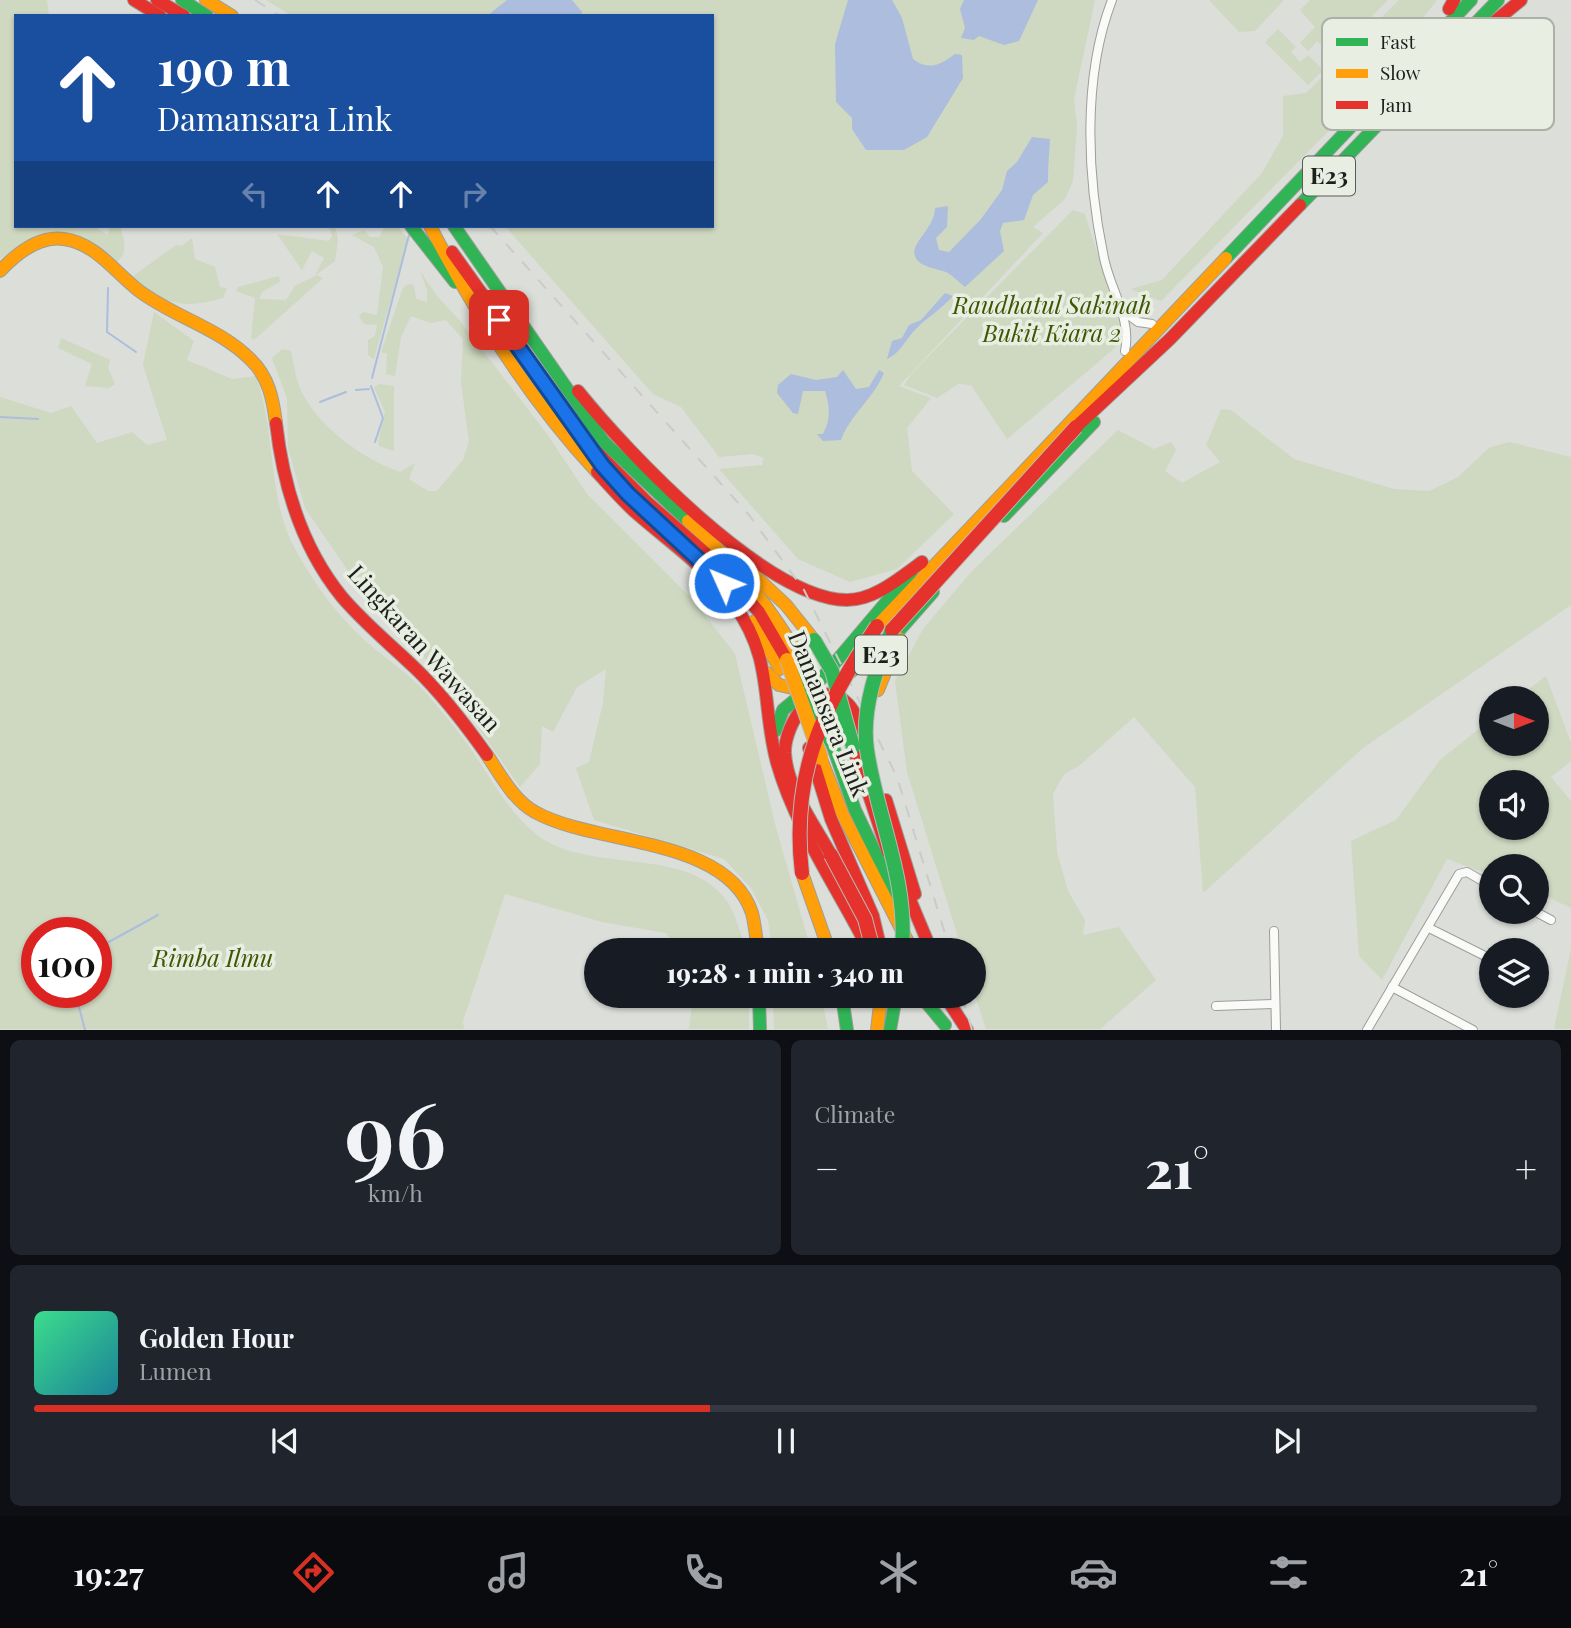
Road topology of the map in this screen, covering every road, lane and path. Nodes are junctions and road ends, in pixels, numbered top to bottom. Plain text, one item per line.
1 (135, 0) edge
2 (157, 0) edge
3 (1111, 0) edge
4 (1471, 0) edge
5 (1498, 0) edge
6 (1521, 0) edge
7 (1454, 3) edge
8 (191, 5) edge
9 (158, 14) edge
10 (225, 14) edge
11 (1441, 18) edge
12 (1453, 18) edge
13 (1481, 18) edge
14 (1499, 18) edge
15 (1345, 130) edge
16 (1372, 130) edge
17 (413, 228) edge
18 (432, 228) edge
19 (432, 228) edge
20 (455, 228) edge
21 (0, 271) edge
22 (468, 299) junction
23 (1178, 306) junction
24 (1121, 309) junction
25 (1152, 324) junction
26 (533, 336) junction
27 (1170, 339) junction
28 (1125, 351) junction
29 (1073, 423) junction
30 (590, 445) junction
31 (622, 497) junction
32 (654, 520) junction
33 (722, 550) junction
34 (922, 562) junction
35 (870, 619) junction
36 (910, 619) junction
37 (889, 642) junction
38 (789, 662) junction
39 (764, 668) junction
40 (804, 691) junction
41 (776, 760) junction
42 (1479, 880) edge
43 (901, 884) junction
44 (1429, 928) junction
45 (922, 929) junction
46 (1274, 931) dead end
47 (755, 938) edge
48 (825, 938) edge
49 (865, 938) edge
50 (870, 938) edge
51 (878, 938) edge
52 (903, 938) edge
53 (906, 938) edge
54 (916, 938) edge
55 (926, 938) edge
56 (1479, 953) edge
57 (1392, 987) junction
58 (1275, 1004) junction
59 (1216, 1006) dead end
60 (759, 1008) edge
61 (844, 1008) edge
62 (873, 1008) edge
63 (880, 1008) edge
64 (894, 1008) edge
65 (931, 1008) edge
66 (938, 1008) edge
67 (953, 1008) edge
68 (957, 1008) edge
69 (947, 1027) edge
70 (966, 1028) edge
71 (760, 1030) edge
72 (847, 1030) edge
73 (871, 1030) edge
74 (877, 1030) edge
75 (890, 1030) edge
76 (1276, 1030) edge
77 (1367, 1030) edge
78 (1473, 1030) edge

1 - 9 main road
2 - 8 main road
3 - 24 street
4 - 12 main road, E23
5 - 13 main road, E23
6 - 14 main road
7 - 11 main road
8 - 10 main road
15 - 23 main road, E23
16 - 27 main road, E23
17 - 22 main road
18 - 22 main road
19 - 30 main road, Damansara Link
20 - 26 main road, Damansara Link
21 - 47 main road, Lingkaran Wawasan
22 - 31 main road
23 - 25 main road
23 - 29 main road, E23
24 - 25 street
24 - 28 street
25 - 28 main road
26 - 33 main road, Damansara Link
26 - 34 main road
27 - 29 main road, E23
27 - 36 main road
28 - 34 main road
29 - 43 main road, E23, bridge
29 - 48 main road, E23, bridge
30 - 32 main road
30 - 38 main road, Damansara Link
31 - 32 main road
31 - 39 main road
32 - 38 main road
33 - 38 main road, Damansara Link
33 - 43 main road, bridge
34 - 35 main road
35 - 37 main road
35 - 40 main road
36 - 37 main road
36 - 45 main road
37 - 40 main road
38 - 51 main road
38 - 53 main road, Damansara Link, bridge
38 - 54 main road, Damansara Link, bridge
39 - 40 main road
39 - 41 main road
40 - 41 main road
41 - 49 main road
42 - 44 street
43 - 52 main road, E23, bridge
44 - 56 street
44 - 57 street
45 - 50 main road, bridge
45 - 55 main road
46 - 58 street
57 - 77 street
57 - 78 street
58 - 59 street
58 - 76 street
60 - 71 main road
61 - 72 main road
62 - 73 main road
63 - 74 main road
64 - 75 main road
65 - 69 main road
66 - 69 main road
67 - 70 main road
68 - 70 main road

